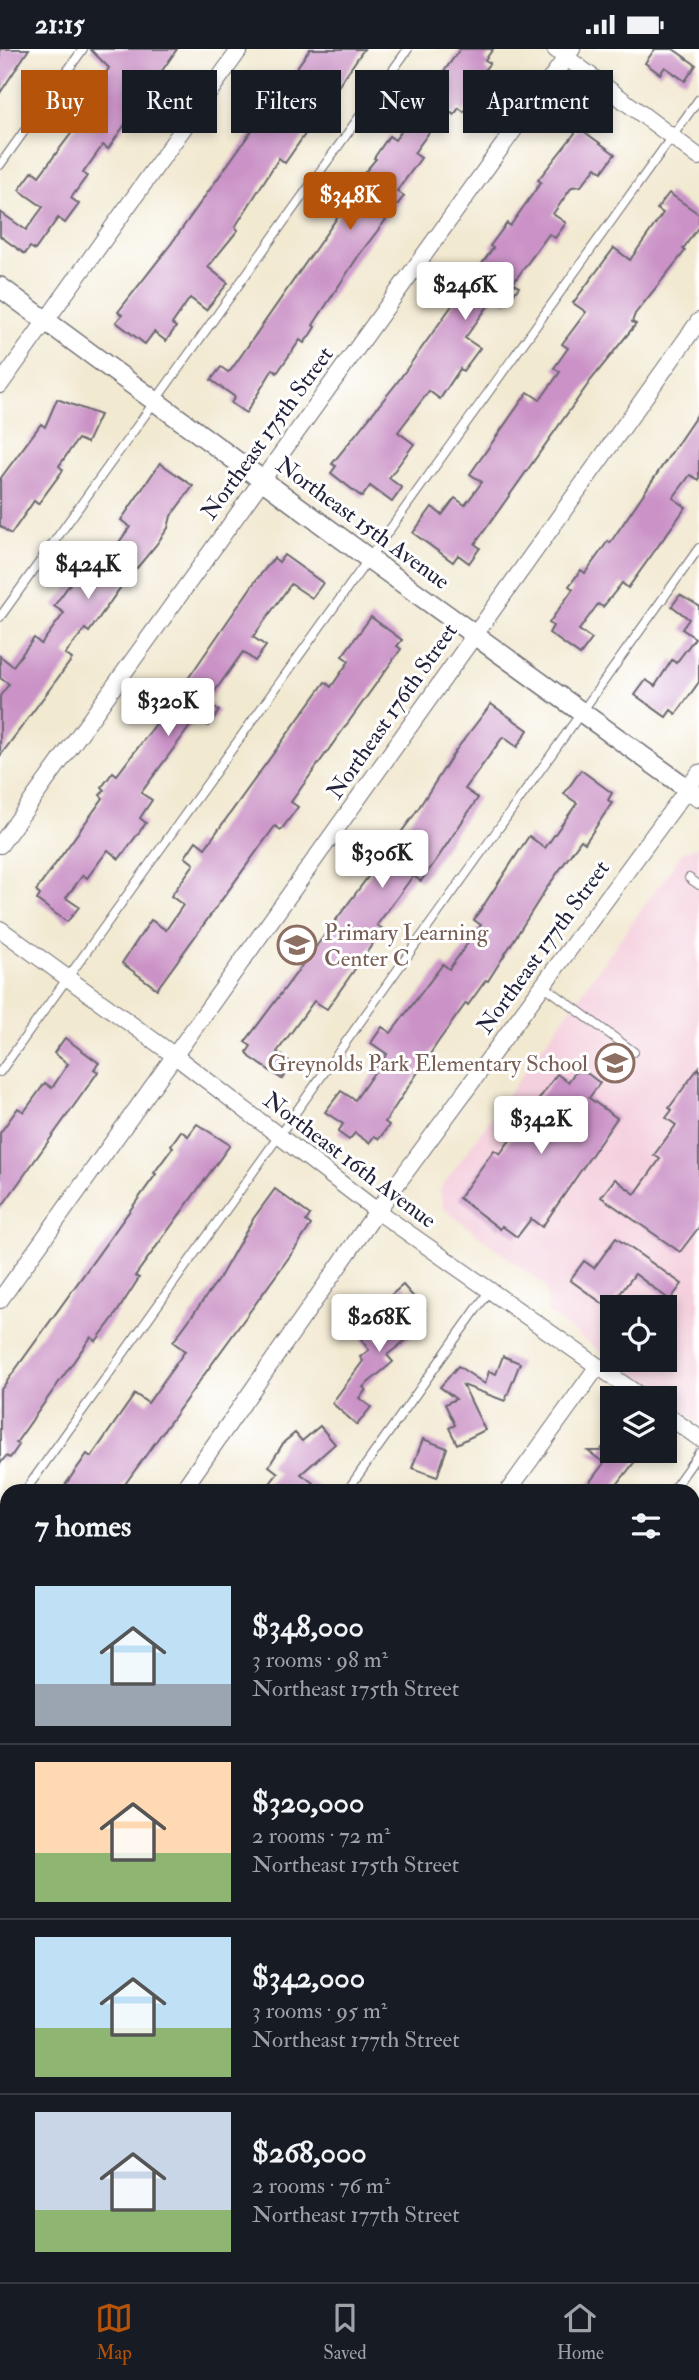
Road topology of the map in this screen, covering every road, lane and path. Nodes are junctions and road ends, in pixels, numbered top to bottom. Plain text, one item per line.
1 (83, 49) edge
2 (240, 49) edge
3 (408, 49) edge
4 (565, 52) edge
5 (699, 99) edge
6 (673, 137) junction
7 (699, 157) edge
8 (0, 165) edge
9 (0, 287) edge
10 (46, 319) junction
11 (699, 321) edge
12 (0, 385) edge
13 (157, 401) junction
14 (262, 479) junction
15 (699, 548) edge
16 (368, 558) junction
17 (0, 617) edge
18 (474, 634) junction
19 (581, 711) junction
20 (695, 786) edge
21 (0, 845) edge
22 (689, 878) dead end
23 (699, 885) edge
24 (0, 929) edge
25 (67, 979) junction
26 (543, 985) junction
27 (634, 1052) dead end
28 (175, 1056) junction
29 (0, 1072) edge
30 (278, 1135) junction
31 (377, 1211) junction
32 (490, 1290) junction
33 (0, 1300) edge
34 (598, 1366) junction
35 (626, 1386) edge
36 (677, 1422) edge
37 (699, 1438) edge
38 (699, 1453) edge
39 (30, 1484) edge
40 (187, 1484) edge
41 (352, 1484) edge
42 (513, 1484) edge
43 (677, 1484) edge

1 - 8 lane
2 - 10 street
3 - 13 lane
4 - 6 street
4 - 14 street, Northeast 175th Street
5 - 6 lane
6 - 7 street
6 - 16 lane
9 - 10 street, Northeast 15th Avenue
10 - 12 street
10 - 13 street, Northeast 15th Avenue
11 - 18 street, Northeast 176th Street
13 - 14 street, Northeast 15th Avenue
13 - 17 lane
14 - 16 street, Northeast 15th Avenue
14 - 21 street, Northeast 175th Street
15 - 19 lane
16 - 18 street, Northeast 15th Avenue
16 - 25 lane
18 - 19 street, Northeast 15th Avenue
18 - 28 street, Northeast 176th Street
19 - 20 street, Northeast 15th Avenue
19 - 30 lane
20 - 26 street, Northeast 177th Street
22 - 23 lane
24 - 25 street, Northeast 16th Avenue
25 - 28 street, Northeast 16th Avenue
25 - 29 lane
26 - 27 lane
26 - 31 street, Northeast 177th Street
28 - 30 street, Northeast 16th Avenue
28 - 33 street, Northeast 176th Street
30 - 31 street, Northeast 16th Avenue
30 - 39 lane
31 - 32 street, Northeast 16th Avenue
31 - 40 street, Northeast 177th Street
32 - 34 street, Northeast 16th Avenue
32 - 41 lane
34 - 35 street, Northeast 16th Avenue
34 - 42 street
36 - 37 street
38 - 43 lane

